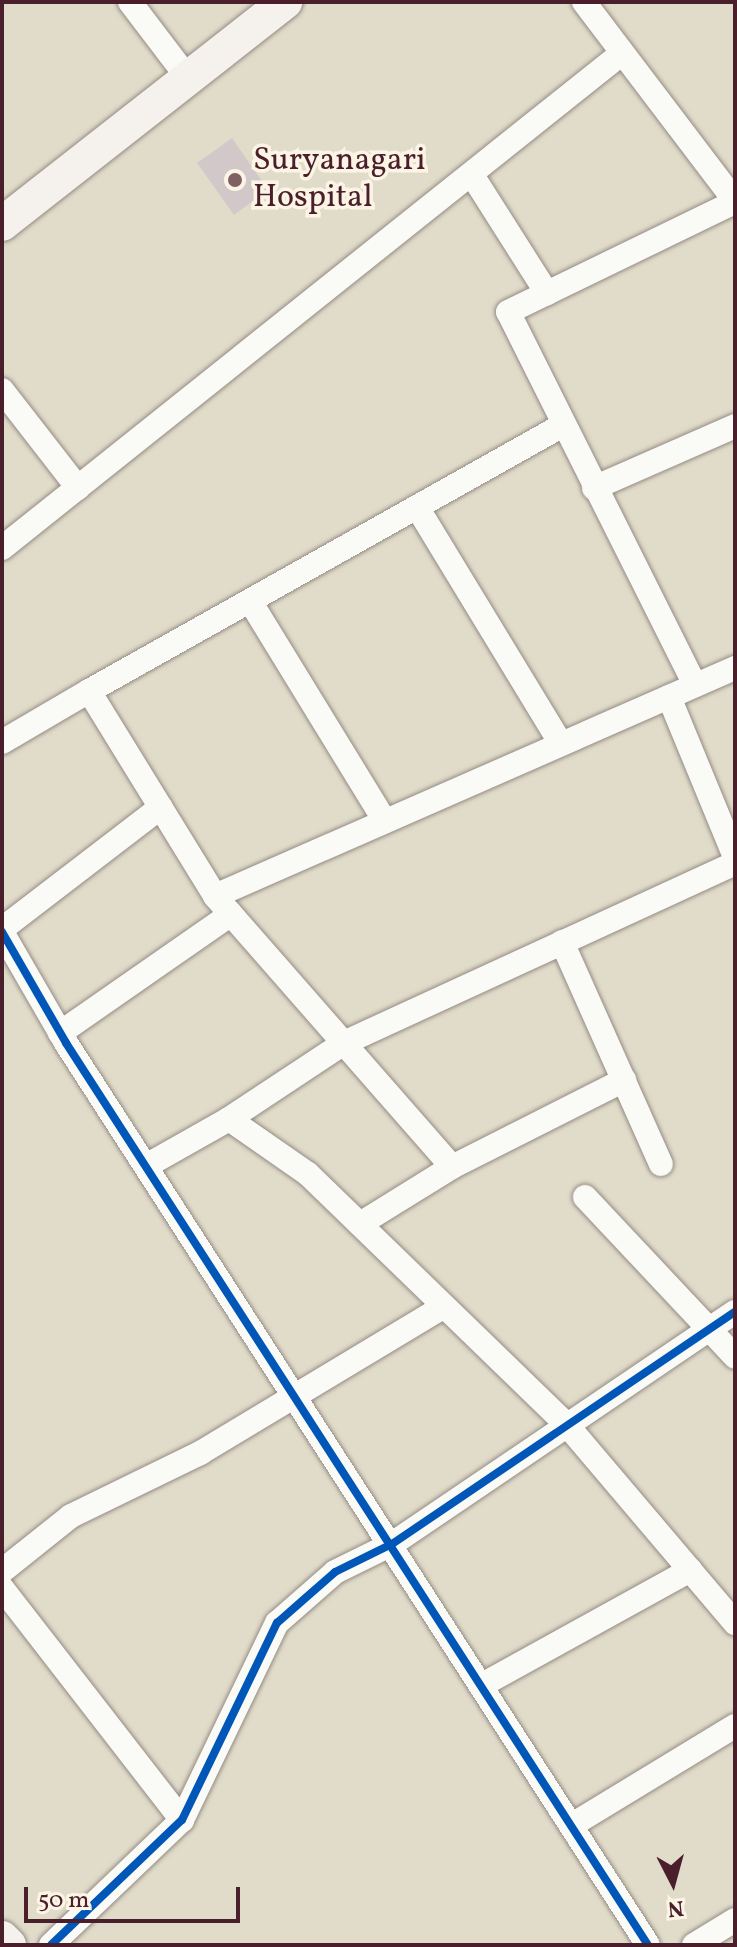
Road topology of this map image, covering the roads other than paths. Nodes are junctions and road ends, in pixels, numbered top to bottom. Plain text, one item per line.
1 (130, 2) edge
2 (285, 2) edge
3 (584, 2) edge
4 (622, 53) junction
5 (188, 78) junction
6 (472, 175) junction
7 (735, 201) edge
8 (2, 224) edge
9 (547, 293) junction
10 (2, 390) edge
11 (563, 425) junction
12 (735, 426) edge
13 (78, 488) junction
14 (594, 488) junction
15 (417, 507) junction
16 (2, 548) edge
17 (250, 601) junction
18 (735, 668) edge
19 (695, 685) junction
20 (89, 691) junction
21 (669, 697) junction
22 (2, 742) edge
23 (561, 744) junction
24 (161, 807) junction
25 (385, 821) junction
26 (735, 860) edge
27 (223, 905) junction
28 (2, 931) edge
29 (562, 942) junction
30 (60, 1033) junction
31 (344, 1043) junction
32 (624, 1080) junction
33 (229, 1119) junction
34 (661, 1164) dead end
35 (146, 1166) junction
36 (452, 1167) junction
37 (585, 1197) dead end
38 (360, 1224) junction
39 (443, 1307) junction
40 (735, 1312) edge
41 (714, 1330) junction
42 (735, 1357) edge
43 (297, 1398) junction
44 (567, 1425) junction
45 (392, 1544) junction
46 (690, 1570) junction
47 (2, 1571) edge
48 (2, 1588) edge
49 (735, 1623) edge
50 (482, 1685) junction
51 (735, 1726) edge
52 (182, 1820) junction
53 (572, 1825) junction
54 (735, 1920) edge
55 (2, 1938) edge
56 (9, 1945) edge
57 (51, 1945) edge
58 (648, 1945) edge
59 (694, 1945) edge

1 - 5 street
2 - 5 street
3 - 4 street
4 - 6 street
4 - 7 street
5 - 8 street
6 - 9 street
6 - 13 street
7 - 9 street
9 - 11 street
10 - 13 street
11 - 14 street
11 - 15 street
12 - 14 street
13 - 16 street
14 - 19 street
15 - 17 street
15 - 23 street
17 - 20 street
17 - 25 street
18 - 19 street
19 - 21 street
20 - 22 street
20 - 24 street
21 - 23 street
21 - 26 street
23 - 25 street
24 - 27 street
24 - 28 street
25 - 27 street
26 - 29 street
27 - 30 street
27 - 31 street
28 - 30 street
29 - 31 street
29 - 32 street
30 - 35 street
31 - 33 street
31 - 36 street
32 - 34 street
32 - 36 street
33 - 35 street
33 - 38 street
35 - 43 street
36 - 38 street
37 - 41 street
38 - 39 street
39 - 43 street
39 - 44 street
40 - 41 street
41 - 42 street
41 - 44 street
43 - 45 street
43 - 47 street
44 - 45 street
44 - 46 street
45 - 50 street
45 - 52 street
46 - 49 street
46 - 50 street
48 - 52 street
50 - 53 street
51 - 53 street
52 - 57 street
53 - 58 street
54 - 59 street
55 - 56 street

